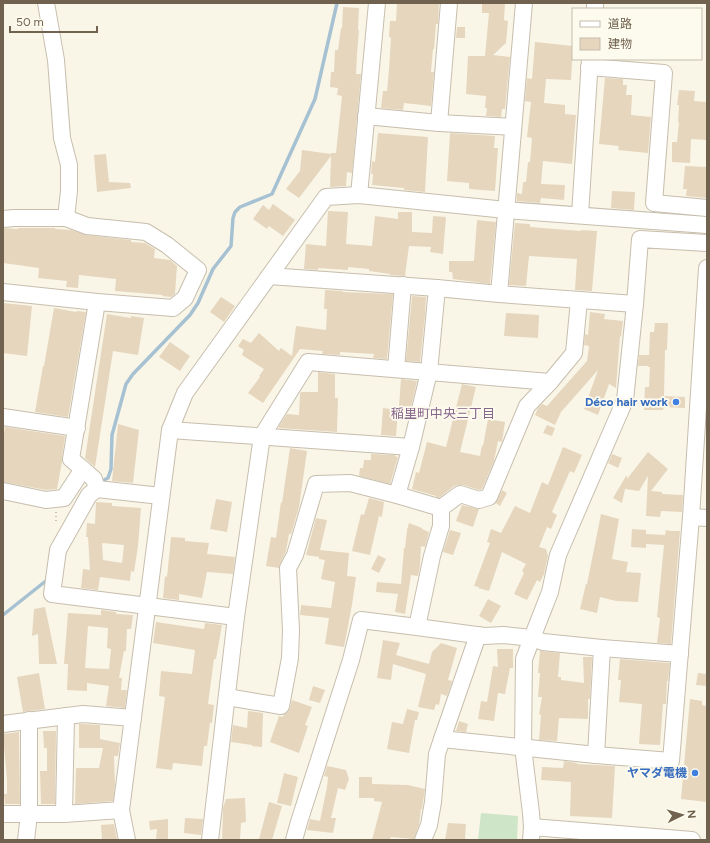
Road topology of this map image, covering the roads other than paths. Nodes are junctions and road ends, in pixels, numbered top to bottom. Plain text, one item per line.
1 (46, 3) edge
2 (377, 3) edge
3 (449, 3) edge
4 (524, 3) edge
5 (590, 63) edge
6 (366, 116) junction
7 (439, 123) junction
8 (513, 127) junction
9 (359, 195) junction
10 (707, 208) edge
11 (506, 210) junction
12 (580, 215) junction
13 (66, 218) junction
14 (3, 219) edge
15 (707, 225) edge
16 (707, 243) edge
17 (707, 268) edge
18 (269, 276) junction
19 (403, 285) junction
20 (437, 288) junction
21 (3, 292) edge
22 (499, 294) junction
23 (578, 300) junction
24 (97, 302) junction
25 (635, 304) junction
26 (396, 369) junction
27 (429, 372) junction
28 (550, 382) junction
29 (3, 417) edge
30 (77, 428) junction
31 (170, 430) junction
32 (262, 436) junction
33 (411, 446) junction
34 (91, 479) junction
35 (3, 491) edge
36 (397, 495) junction
37 (161, 496) junction
38 (441, 508) junction
39 (699, 518) edge
40 (148, 606) junction
41 (236, 617) junction
42 (417, 627) junction
43 (478, 635) junction
44 (532, 638) junction
45 (602, 648) junction
46 (680, 654) junction
47 (227, 697) junction
48 (66, 716) junction
49 (133, 718) junction
50 (29, 720) junction
51 (3, 724) edge
52 (442, 739) junction
53 (523, 748) junction
54 (596, 755) junction
55 (121, 810) junction
56 (3, 814) edge
57 (29, 814) junction
58 (64, 814) junction
59 (531, 833) edge
60 (26, 840) edge
61 (128, 840) edge
62 (210, 840) edge
63 (294, 840) edge
64 (423, 840) edge
65 (692, 840) edge

1 - 13 street
2 - 6 street
3 - 7 street
4 - 8 street
5 - 10 street
5 - 12 street
6 - 7 street
6 - 9 street
7 - 8 street
8 - 11 street
9 - 11 street
9 - 18 street
11 - 12 street
11 - 22 street
12 - 15 street
13 - 14 street
13 - 24 street
16 - 25 street
17 - 39 street
18 - 19 street
18 - 31 street
19 - 20 street
19 - 26 street
20 - 22 street
20 - 27 street
21 - 24 street
22 - 23 street
23 - 25 street
23 - 28 street
24 - 30 street
25 - 44 street
26 - 27 street
26 - 32 street
27 - 28 street
27 - 33 street
28 - 38 street
29 - 30 street
30 - 34 street
31 - 32 street
31 - 37 street
32 - 33 street
32 - 41 street
33 - 36 street
34 - 35 street
34 - 37 street
34 - 40 street
36 - 38 street
36 - 47 street
37 - 40 street
38 - 42 street
39 - 46 street
40 - 41 street
40 - 49 street
41 - 47 street
42 - 43 street
42 - 63 street
43 - 44 street
43 - 52 street
44 - 45 street
44 - 53 street
45 - 46 street
45 - 54 street
46 - 54 street
47 - 62 street
48 - 49 street
48 - 50 street
48 - 58 street
49 - 55 street
50 - 51 street
50 - 57 street
52 - 53 street
52 - 64 street
53 - 54 street
53 - 59 street
55 - 58 street
55 - 61 street
56 - 57 street
57 - 58 street
57 - 60 street
59 - 65 street

